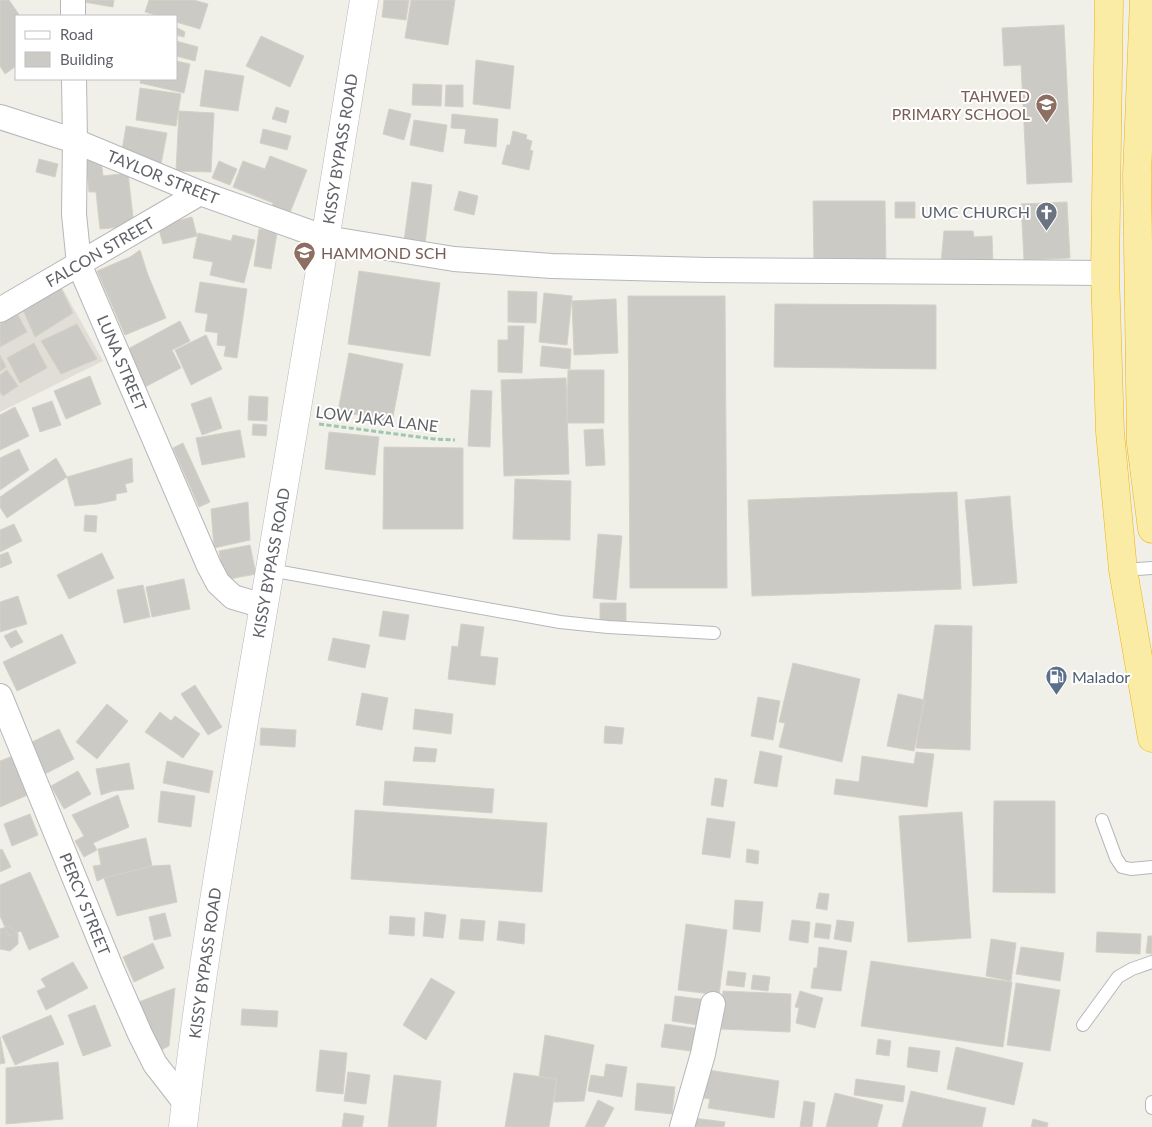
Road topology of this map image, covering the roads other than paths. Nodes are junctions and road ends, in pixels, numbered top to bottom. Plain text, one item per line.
1 (73, 0) edge
2 (364, 0) edge
3 (1144, 0) edge
4 (1105, 3) edge
5 (73, 15) edge
6 (74, 80) edge
7 (0, 117) edge
8 (75, 141) junction
9 (1144, 174) edge
10 (200, 193) junction
11 (326, 238) junction
12 (79, 264) junction
13 (1105, 273) junction
14 (0, 310) edge
15 (1152, 529) edge
16 (1152, 568) edge
17 (270, 570) junction
18 (1123, 570) junction
19 (264, 606) junction
20 (714, 633) dead end
21 (2, 707) edge
22 (1152, 738) edge
23 (1102, 820) dead end
24 (1152, 868) edge
25 (1152, 962) edge
26 (713, 1004) dead end
27 (1083, 1025) dead end
28 (1152, 1102) edge
29 (1152, 1108) edge
30 (184, 1116) edge
31 (682, 1127) edge

1 - 5 street
2 - 11 main road, KISSY BYPASS ROAD
3 - 9 highway
4 - 13 highway
6 - 8 street, LUNA STREET
7 - 8 street, TAYLOR STREET
8 - 10 street, TAYLOR STREET
8 - 12 street, LUNA STREET
9 - 15 highway
10 - 11 street, TAYLOR STREET
10 - 12 street, FALCON STREET
11 - 13 street, TAYLOR STREET
11 - 17 main road, KISSY BYPASS ROAD
12 - 14 street, FALCON STREET
12 - 19 street, LUNA STREET
13 - 18 highway
16 - 18 lane
17 - 19 main road, KISSY BYPASS ROAD
17 - 20 lane
18 - 22 highway
19 - 30 main road, KISSY BYPASS ROAD
21 - 30 street, PERCY STREET
23 - 24 lane
25 - 27 lane
26 - 31 street
28 - 29 lane

